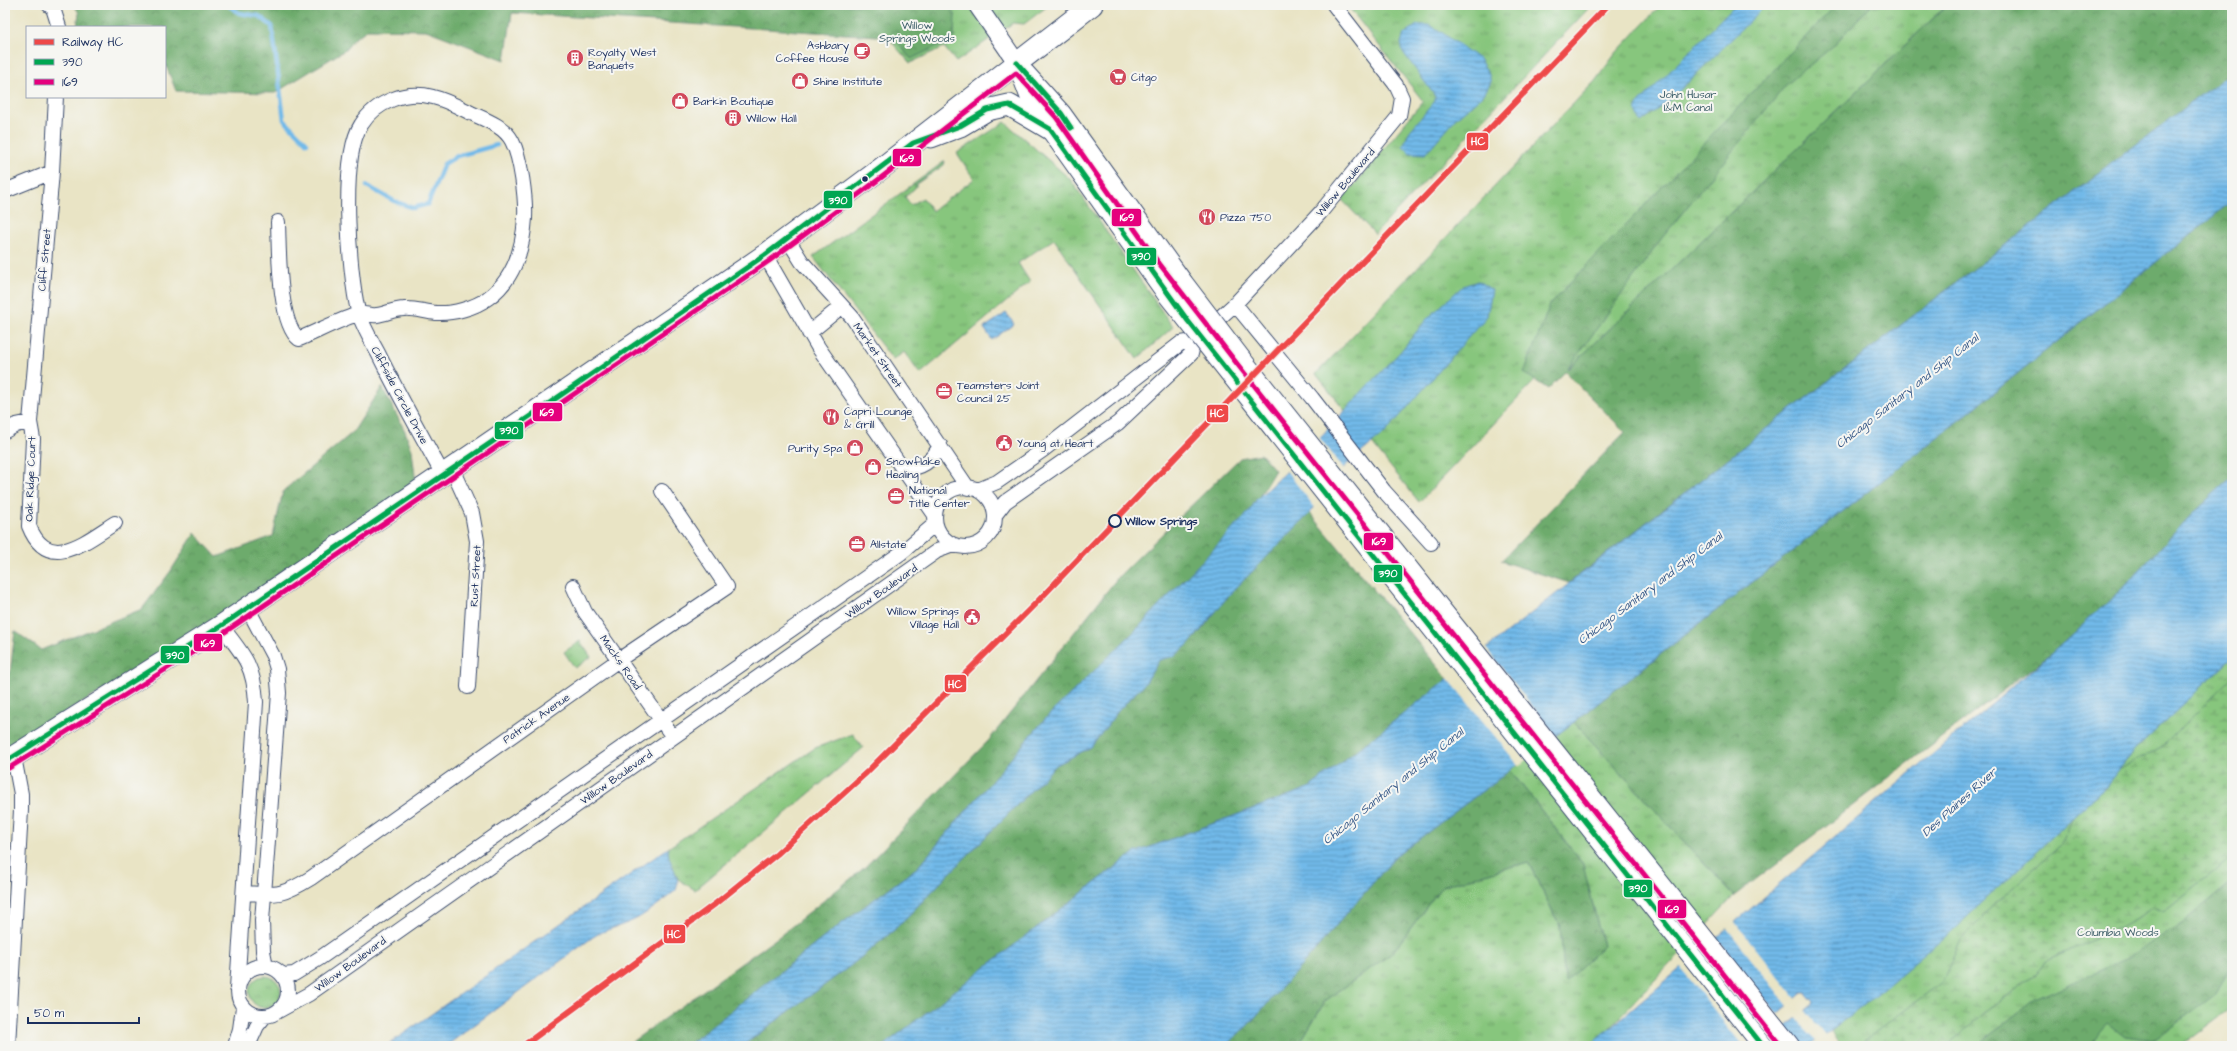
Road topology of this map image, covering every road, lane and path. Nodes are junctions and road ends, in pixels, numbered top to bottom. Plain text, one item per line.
1 (977, 5) edge
2 (1092, 5) edge
3 (1334, 5) edge
4 (51, 7) edge
5 (59, 26) edge
6 (1016, 63) junction
7 (56, 98) edge
8 (1050, 129) junction
9 (913, 143) junction
10 (52, 172) junction
11 (5, 191) edge
12 (278, 222) dead end
13 (787, 238) junction
14 (765, 255) junction
15 (1235, 304) junction
16 (842, 306) junction
17 (359, 314) junction
18 (809, 333) junction
19 (1194, 341) junction
20 (30, 422) junction
21 (5, 431) edge
22 (940, 445) junction
23 (903, 469) junction
24 (447, 472) junction
25 (973, 489) junction
26 (662, 491) dead end
27 (995, 515) junction
28 (935, 519) junction
29 (115, 523) dead end
30 (1431, 542) dead end
31 (953, 545) junction
32 (573, 586) dead end
33 (247, 607) junction
34 (221, 626) junction
35 (620, 659) junction
36 (468, 687) dead end
37 (661, 719) junction
38 (673, 737) junction
39 (10, 759) edge
40 (244, 893) junction
41 (265, 894) junction
42 (266, 966) junction
43 (283, 976) junction
44 (237, 988) junction
45 (243, 1007) junction
46 (278, 1011) junction
47 (265, 1016) junction
48 (8, 1046) edge
49 (234, 1046) edge
50 (248, 1046) edge
51 (1763, 1046) edge
52 (1790, 1046) edge

1 - 6 street
2 - 6 main road
3 - 15 street, Willow Boulevard
4 - 5 street
6 - 8 main road
6 - 9 main road
6 - 52 main road, bridge
7 - 10 street, Cliff Street
8 - 9 main road
8 - 51 main road, bridge
9 - 13 main road
10 - 11 street
10 - 20 street, Cliff Street
12 - 17 street
13 - 14 main road
13 - 16 street, Market Street
14 - 18 street
14 - 24 main road
15 - 19 street, Willow Boulevard
15 - 30 street
16 - 18 street
16 - 22 street, Market Street
17 - 17 street, Cliffside Circle Drive
17 - 24 street, Cliffside Circle Drive
18 - 23 street
19 - 25 street, Willow Boulevard
19 - 27 street, Willow Boulevard
20 - 21 street
20 - 29 street, Oak Ridge Court
22 - 23 street
22 - 25 street, Market Street
23 - 28 street
24 - 33 main road
24 - 36 street, Rust Street
25 - 27 street
25 - 28 street
26 - 35 street, Patrick Avenue
27 - 31 street
28 - 31 street
28 - 37 street, Willow Boulevard
31 - 38 street, Willow Boulevard
32 - 35 street, Macks Road
33 - 34 main road
33 - 41 street
34 - 39 main road
34 - 40 street
35 - 37 street, Macks Road
35 - 41 street, Patrick Avenue
37 - 38 street, Macks Road
37 - 43 street, Willow Boulevard
38 - 46 street, Willow Boulevard
39 - 48 street
40 - 41 street, Patrick Avenue
40 - 44 street
41 - 42 street
42 - 43 street
42 - 44 street
43 - 46 street
44 - 45 street
45 - 47 street
45 - 49 street
46 - 47 street
47 - 50 street

